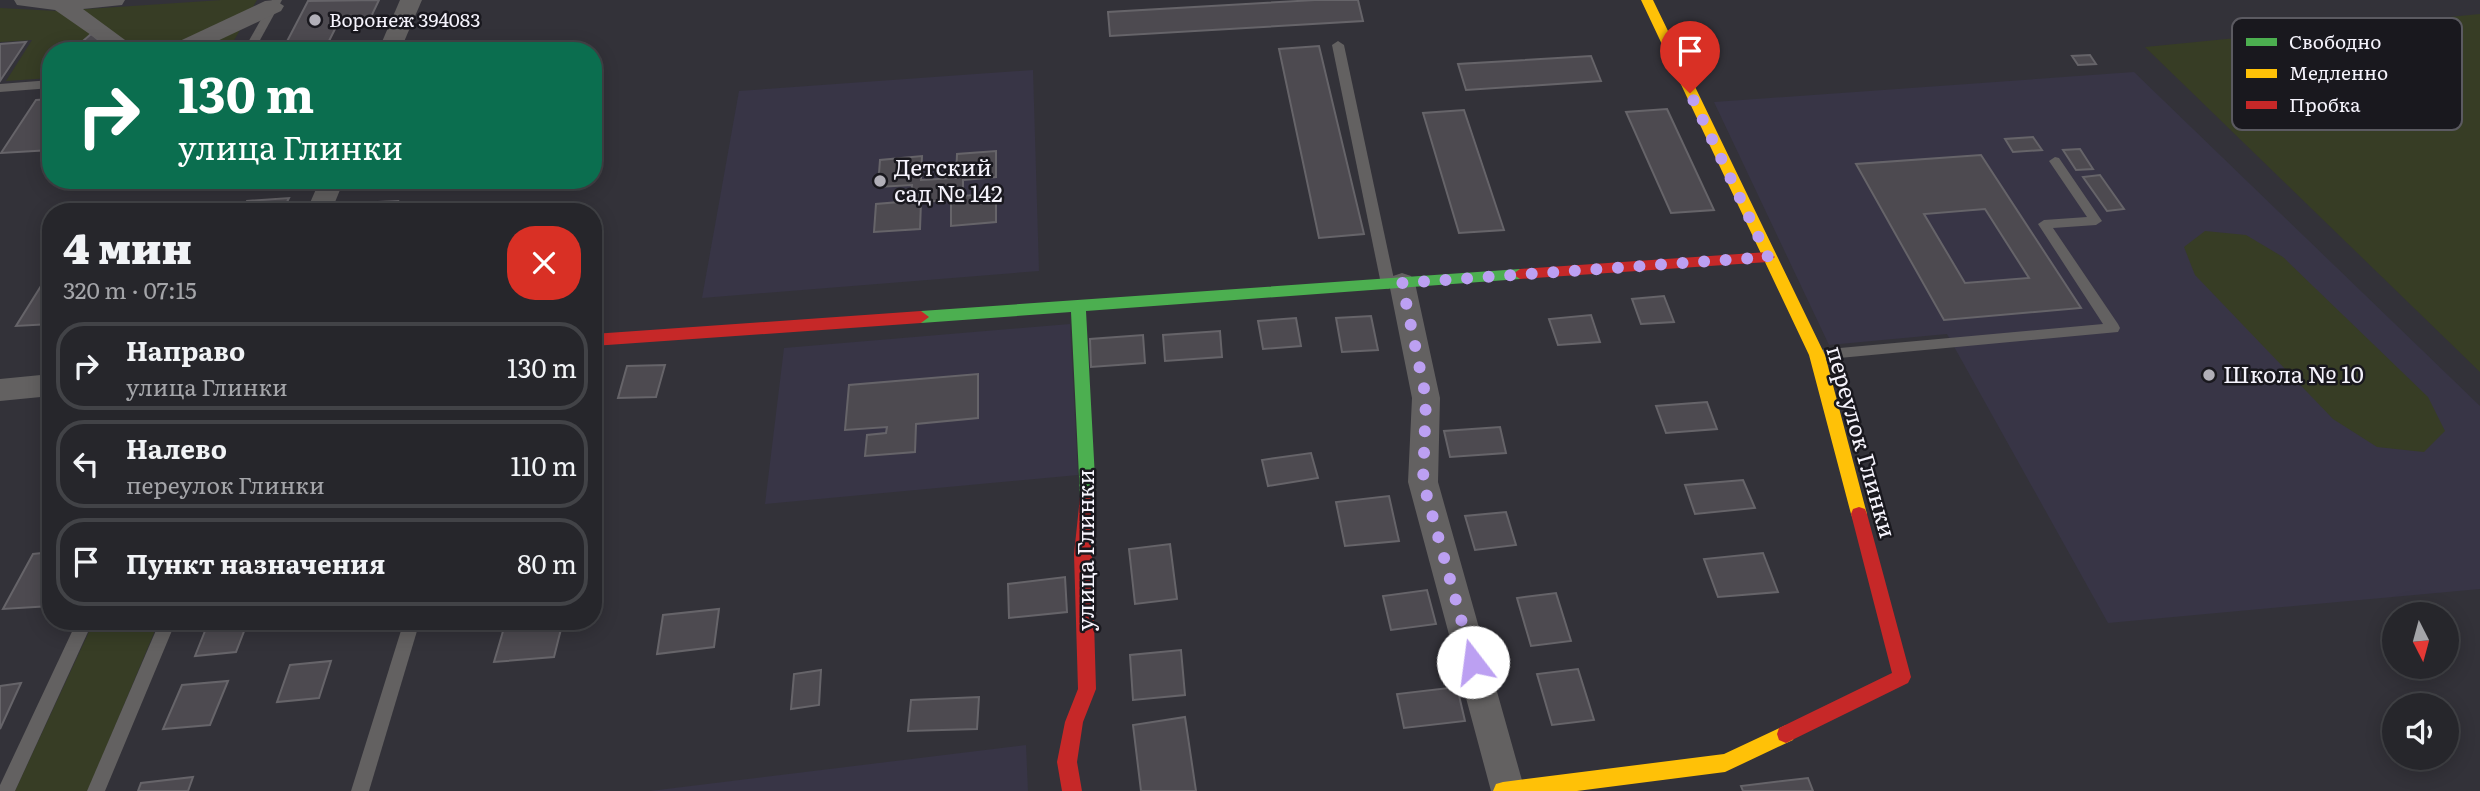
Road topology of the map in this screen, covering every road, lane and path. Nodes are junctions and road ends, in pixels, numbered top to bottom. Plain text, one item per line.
1 (25, 0) edge
2 (114, 0) edge
3 (411, 0) edge
4 (1647, 0) edge
5 (63, 2) edge
6 (275, 3) edge
7 (117, 42) edge
8 (195, 42) edge
9 (253, 42) edge
10 (393, 42) edge
11 (1338, 45) dead end
12 (42, 86) edge
13 (0, 88) edge
14 (2055, 161) dead end
15 (1768, 257) junction
16 (1395, 283) junction
17 (1078, 305) junction
18 (602, 339) edge
19 (1816, 355) junction
20 (42, 385) edge
21 (0, 390) edge
22 (81, 630) edge
23 (164, 630) edge
24 (409, 630) edge
25 (6, 791) edge
26 (96, 791) edge
27 (360, 791) edge
28 (1072, 791) edge
29 (1506, 791) edge

1 - 5 street
2 - 5 street
3 - 10 street
4 - 15 street, переулок Глинки
5 - 7 street
6 - 8 street
6 - 9 lane
11 - 16 lane
12 - 13 lane
14 - 19 lane
15 - 16 street
15 - 19 street, переулок Глинки
16 - 17 street
16 - 29 street
17 - 18 street
17 - 28 street, улица Глинки
19 - 29 street, переулок Глинки
20 - 21 street
22 - 25 lane
23 - 26 lane
24 - 27 lane

